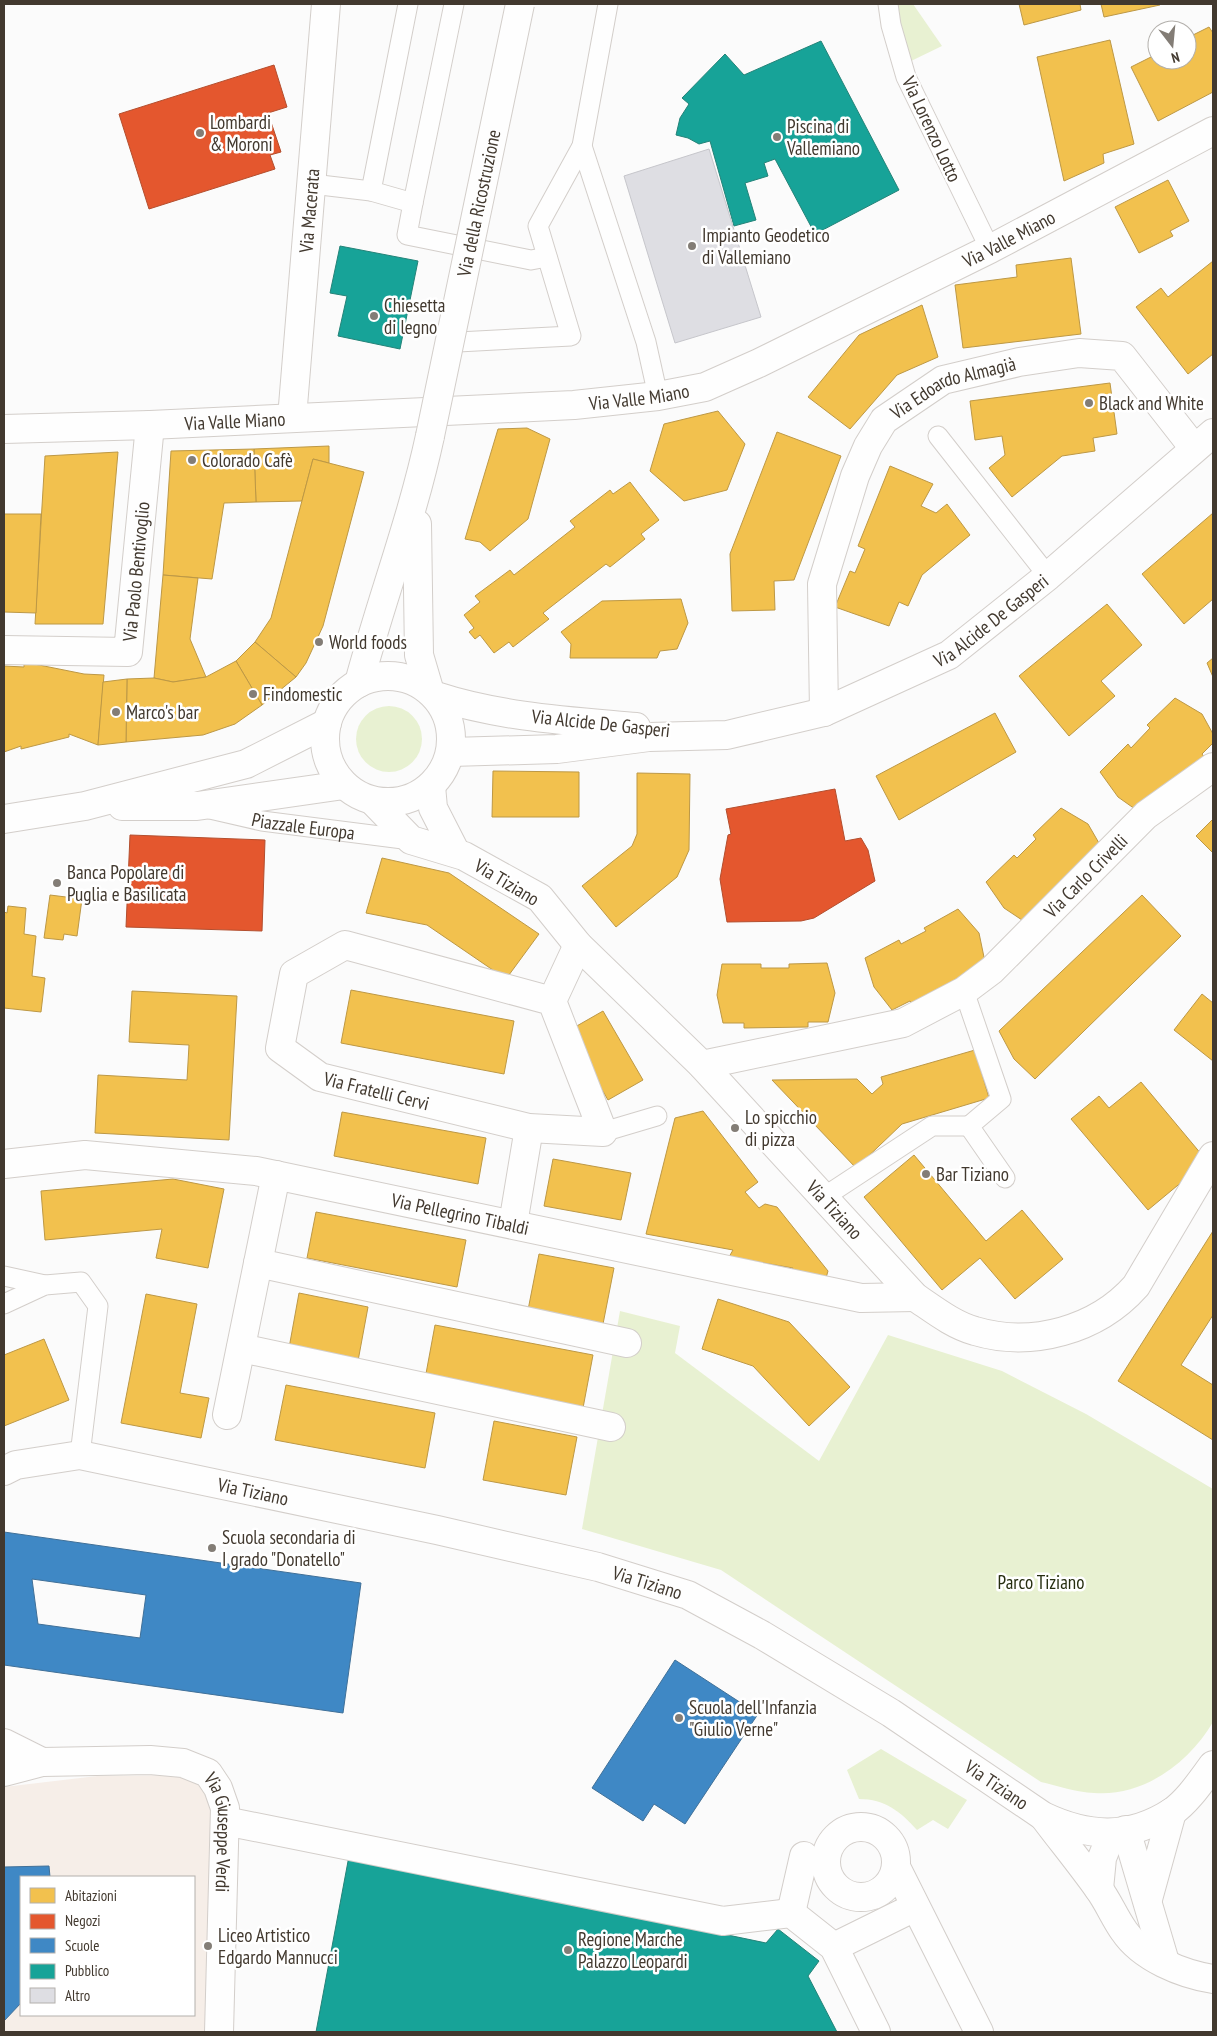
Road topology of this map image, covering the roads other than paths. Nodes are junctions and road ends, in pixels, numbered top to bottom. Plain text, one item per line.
1 (326, 4) edge
2 (408, 4) edge
3 (454, 4) edge
4 (519, 4) edge
5 (608, 4) edge
6 (888, 4) edge
7 (1213, 131) edge
8 (582, 146) junction
9 (312, 184) junction
10 (371, 191) junction
11 (413, 204) junction
12 (469, 248) junction
13 (990, 249) junction
14 (547, 257) junction
15 (458, 342) dead end
16 (658, 396) junction
17 (292, 418) junction
18 (150, 426) junction
19 (4, 429) edge
20 (938, 436) dead end
21 (1204, 440) edge
22 (418, 490) junction
23 (1048, 576) junction
24 (418, 620) joint
25 (4, 650) edge
26 (359, 683) junction
27 (432, 693) junction
28 (476, 708) joint
29 (824, 712) junction
30 (327, 723) junction
31 (727, 735) junction
32 (463, 751) junction
33 (1213, 767) edge
34 (344, 785) junction
35 (431, 786) junction
36 (373, 801) junction
37 (85, 806) junction
38 (196, 806) junction
39 (4, 819) edge
40 (411, 840) junction
41 (460, 855) junction
42 (578, 945) junction
43 (964, 991) junction
44 (552, 1001) junction
45 (702, 1065) junction
46 (658, 1116) dead end
47 (969, 1126) junction
48 (529, 1128) junction
49 (603, 1132) junction
50 (1213, 1156) edge
51 (4, 1164) edge
52 (276, 1174) junction
53 (1005, 1178) dead end
54 (824, 1197) junction
55 (513, 1224) junction
56 (258, 1263) junction
57 (4, 1276) edge
58 (45, 1285) junction
59 (915, 1297) junction
60 (4, 1304) edge
61 (627, 1343) dead end
62 (241, 1348) junction
63 (227, 1415) dead end
64 (612, 1427) dead end
65 (80, 1455) junction
66 (4, 1471) edge
67 (4, 1743) edge
68 (42, 1762) junction
69 (1213, 1766) edge
70 (4, 1772) edge
71 (1172, 1812) junction
72 (1043, 1816) junction
73 (225, 1821) junction
74 (1119, 1831) junction
75 (896, 1867) junction
76 (827, 1871) junction
77 (1099, 1889) junction
78 (1148, 1899) junction
79 (916, 1907) junction
80 (791, 1912) junction
81 (834, 1947) junction
82 (1165, 1962) junction
83 (1213, 1979) edge
84 (220, 2032) edge
85 (876, 2032) edge
86 (979, 2032) edge

1 - 9 street, Via Macerata
2 - 10 lane
3 - 11 lane
4 - 12 lane
4 - 22 street, Via della Ricostruzione, bridge
5 - 8 lane
6 - 13 lane, Via Lorenzo Lotto
7 - 13 street, Via Valle Miano
8 - 14 lane
8 - 16 lane
9 - 10 lane
9 - 17 street, Via Macerata
10 - 11 lane
11 - 12 lane
12 - 14 lane
13 - 16 street, Via Valle Miano
14 - 15 lane
16 - 17 street, Via Valle Miano
17 - 18 street, Via Valle Miano
18 - 19 street, Via Valle Miano
18 - 25 street, Via Paolo Bentivoglio
20 - 23 lane
21 - 23 street, Via Alcide De Gasperi
21 - 29 street, Via Edoardo Almagià
22 - 24 street, Via della Ricostruzione
22 - 26 street, Via della Ricostruzione
23 - 29 street, Via Alcide De Gasperi
24 - 27 street, Piazzale Europa
26 - 27 street, Piazzale Europa
26 - 30 street, Piazzale Europa
27 - 28 street, Piazzale Europa
27 - 32 street, Piazzale Europa
28 - 31 street, Via Alcide De Gasperi
29 - 31 street, Via Alcide De Gasperi
30 - 34 street, Piazzale Europa
30 - 37 street
31 - 32 street, Via Alcide De Gasperi
32 - 35 street, Piazzale Europa
33 - 43 street, Via Carlo Crivelli
34 - 36 street, Piazzale Europa
34 - 38 street, Piazzale Europa
35 - 36 street, Piazzale Europa
35 - 41 street
36 - 40 street, Piazzale Europa
37 - 38 street, Piazzale Europa
37 - 39 street
38 - 40 lane, Piazzale Europa
40 - 41 street, Piazzale Europa
41 - 42 street, Via Tiziano
42 - 44 street
42 - 45 street, Via Tiziano
43 - 45 street, Via Carlo Crivelli
43 - 47 lane
44 - 48 street, Via Fratelli Cervi
44 - 49 street
45 - 54 street, Via Tiziano
46 - 49 lane, Via Fratelli Cervi
47 - 53 lane
47 - 54 lane
48 - 49 street, Via Fratelli Cervi
48 - 55 street
50 - 59 street, Via Tiziano
51 - 52 street, Via Pellegrino Tibaldi
52 - 55 street, Via Pellegrino Tibaldi
52 - 56 street
54 - 59 street, Via Tiziano
55 - 59 street, Via Pellegrino Tibaldi
56 - 61 street
56 - 62 street
57 - 58 lane
58 - 60 lane
58 - 65 lane
62 - 63 street
62 - 64 street
65 - 66 street, Via Tiziano
65 - 72 street, Via Tiziano
67 - 68 street, Via Giuseppe Verdi
68 - 70 street, Via Giuseppe Verdi
68 - 73 street, Via Giuseppe Verdi
69 - 71 street, Via Tiziano
71 - 74 street, Via Tiziano
71 - 78 street
72 - 74 street, Via Tiziano
72 - 77 street
73 - 80 street
73 - 84 street, Via Giuseppe Verdi
74 - 77 street
74 - 78 street
75 - 76 street
75 - 76 street
75 - 79 street
76 - 80 street
77 - 82 street
78 - 82 street
79 - 81 street
79 - 86 street
80 - 81 street
81 - 85 street
82 - 83 street

